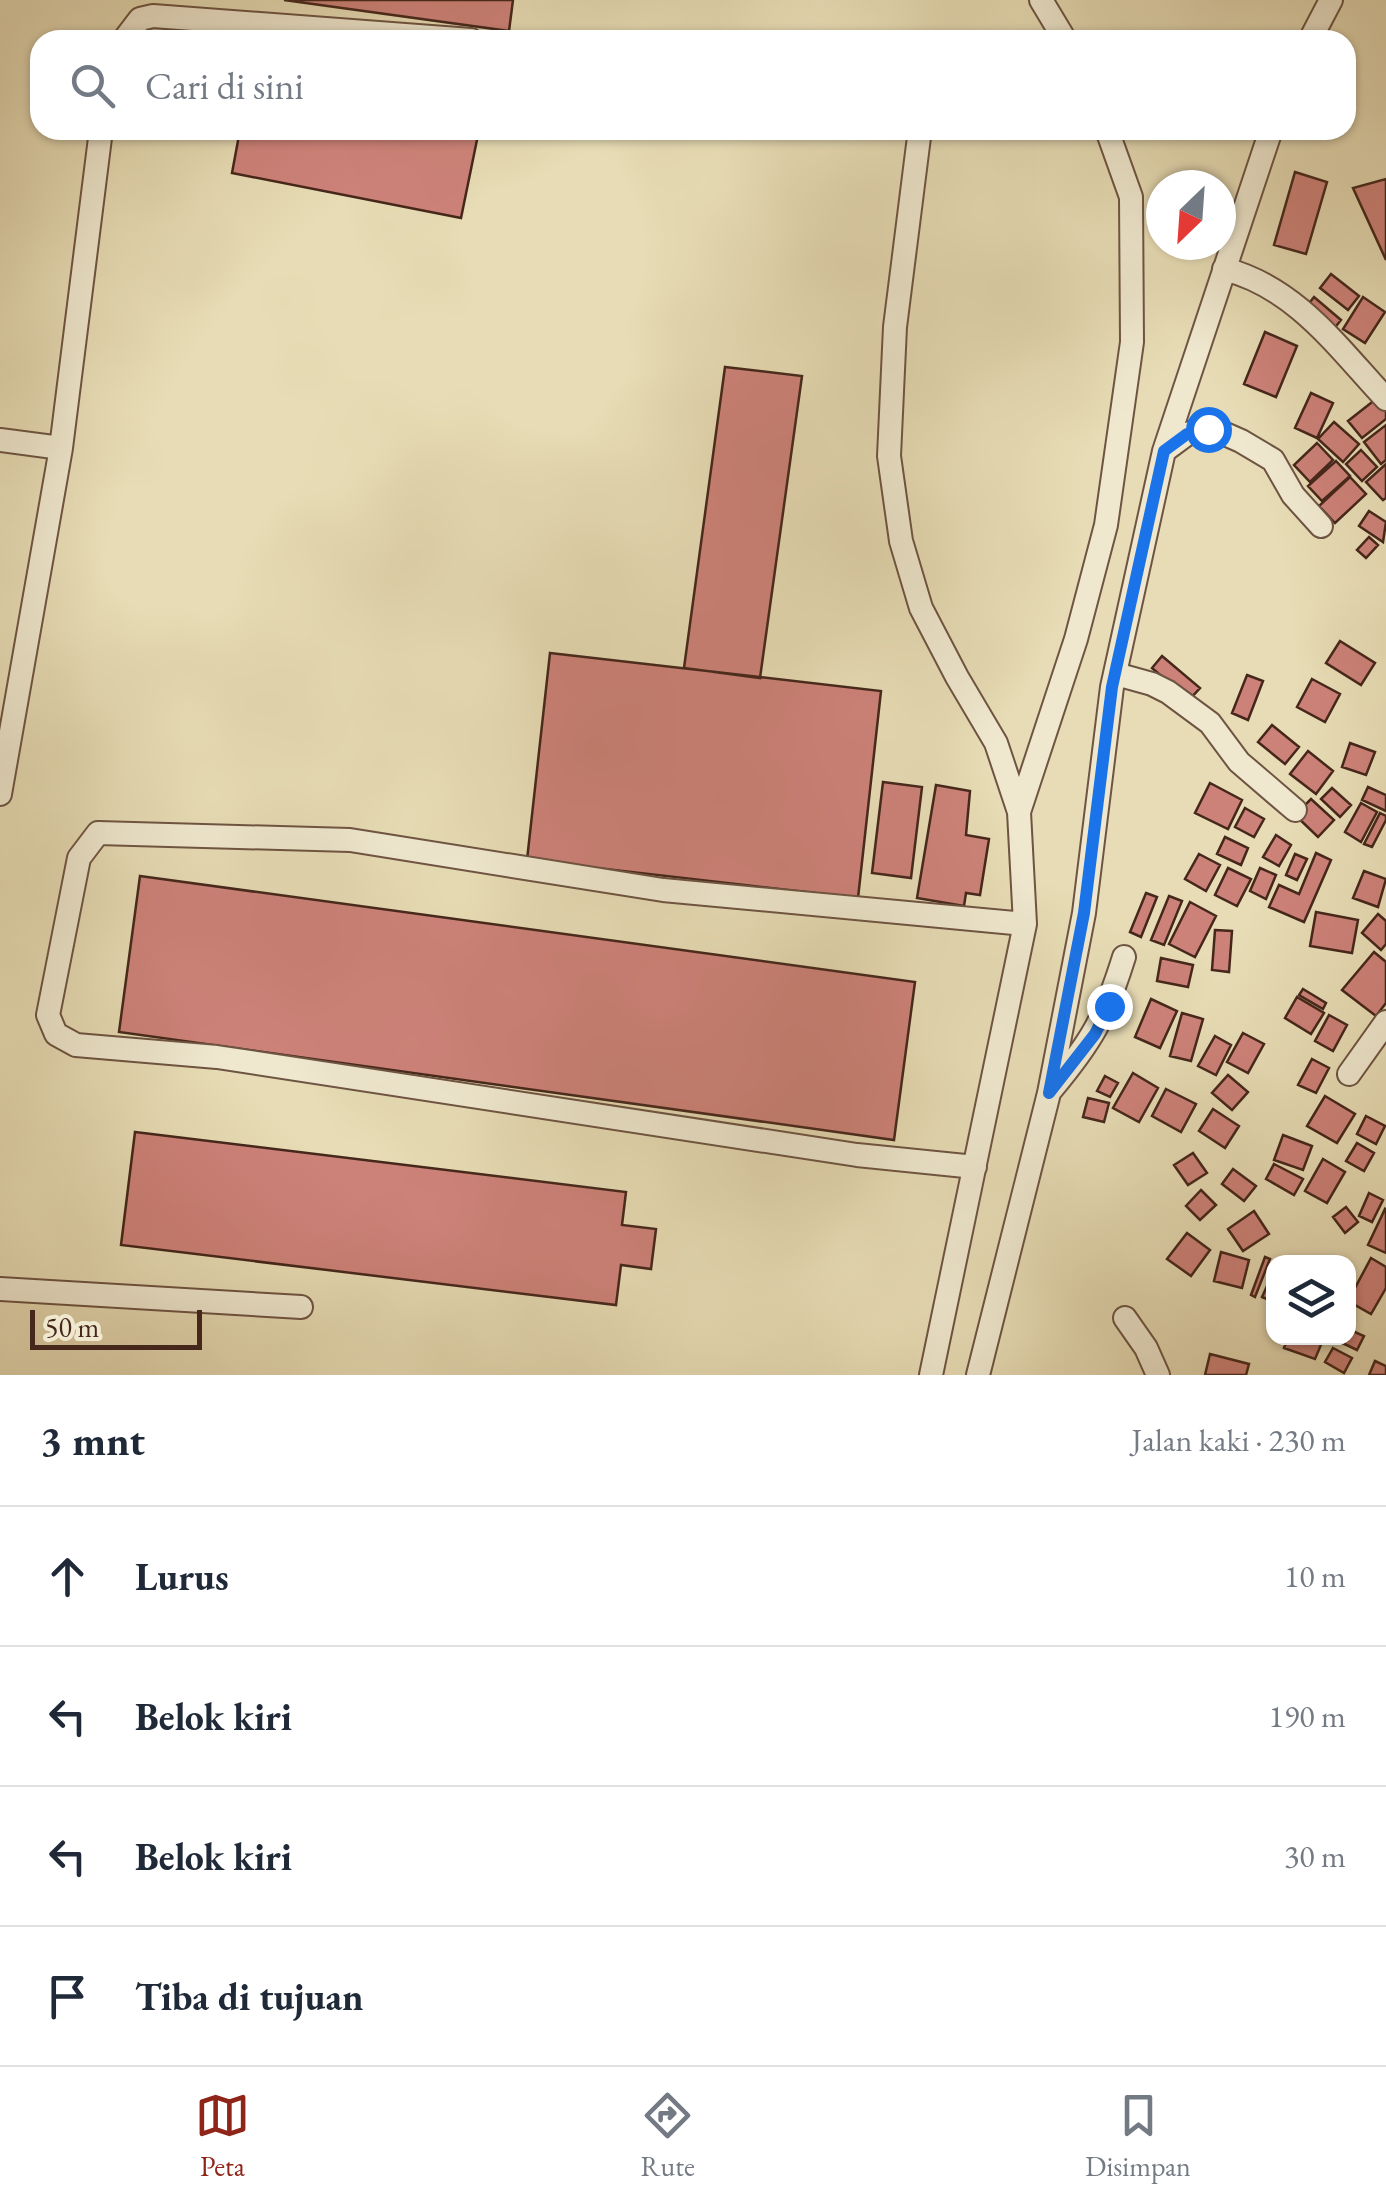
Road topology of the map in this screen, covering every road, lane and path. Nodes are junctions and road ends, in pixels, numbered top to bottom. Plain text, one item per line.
1 (1041, 0) edge
2 (1331, 0) edge
3 (132, 30) edge
4 (338, 30) edge
5 (1059, 30) edge
6 (1315, 30) edge
7 (101, 140) edge
8 (919, 140) edge
9 (1111, 140) edge
10 (1268, 140) edge
11 (1224, 269) junction
12 (1386, 399) edge
13 (0, 440) edge
14 (62, 448) junction
15 (1164, 451) junction
16 (1321, 526) dead end
17 (1116, 674) junction
18 (0, 794) edge
19 (1295, 810) dead end
20 (1019, 812) junction
21 (1025, 924) junction
22 (1124, 956) dead end
23 (1386, 1022) edge
24 (1350, 1074) dead end
25 (1049, 1093) junction
26 (975, 1167) junction
27 (0, 1289) edge
28 (300, 1307) dead end
29 (1124, 1318) dead end
30 (931, 1375) edge
31 (978, 1375) edge
32 (1158, 1375) edge

1 - 5 street
2 - 6 street
3 - 4 street
7 - 14 street
8 - 20 street
9 - 20 street
10 - 11 street
11 - 12 street
11 - 15 street
13 - 14 street
14 - 18 street
15 - 16 street
15 - 17 street
17 - 19 street
17 - 25 street
20 - 21 street
21 - 26 street
21 - 26 street
22 - 25 street
23 - 24 street
25 - 31 street
26 - 30 street
27 - 28 street
29 - 32 street

